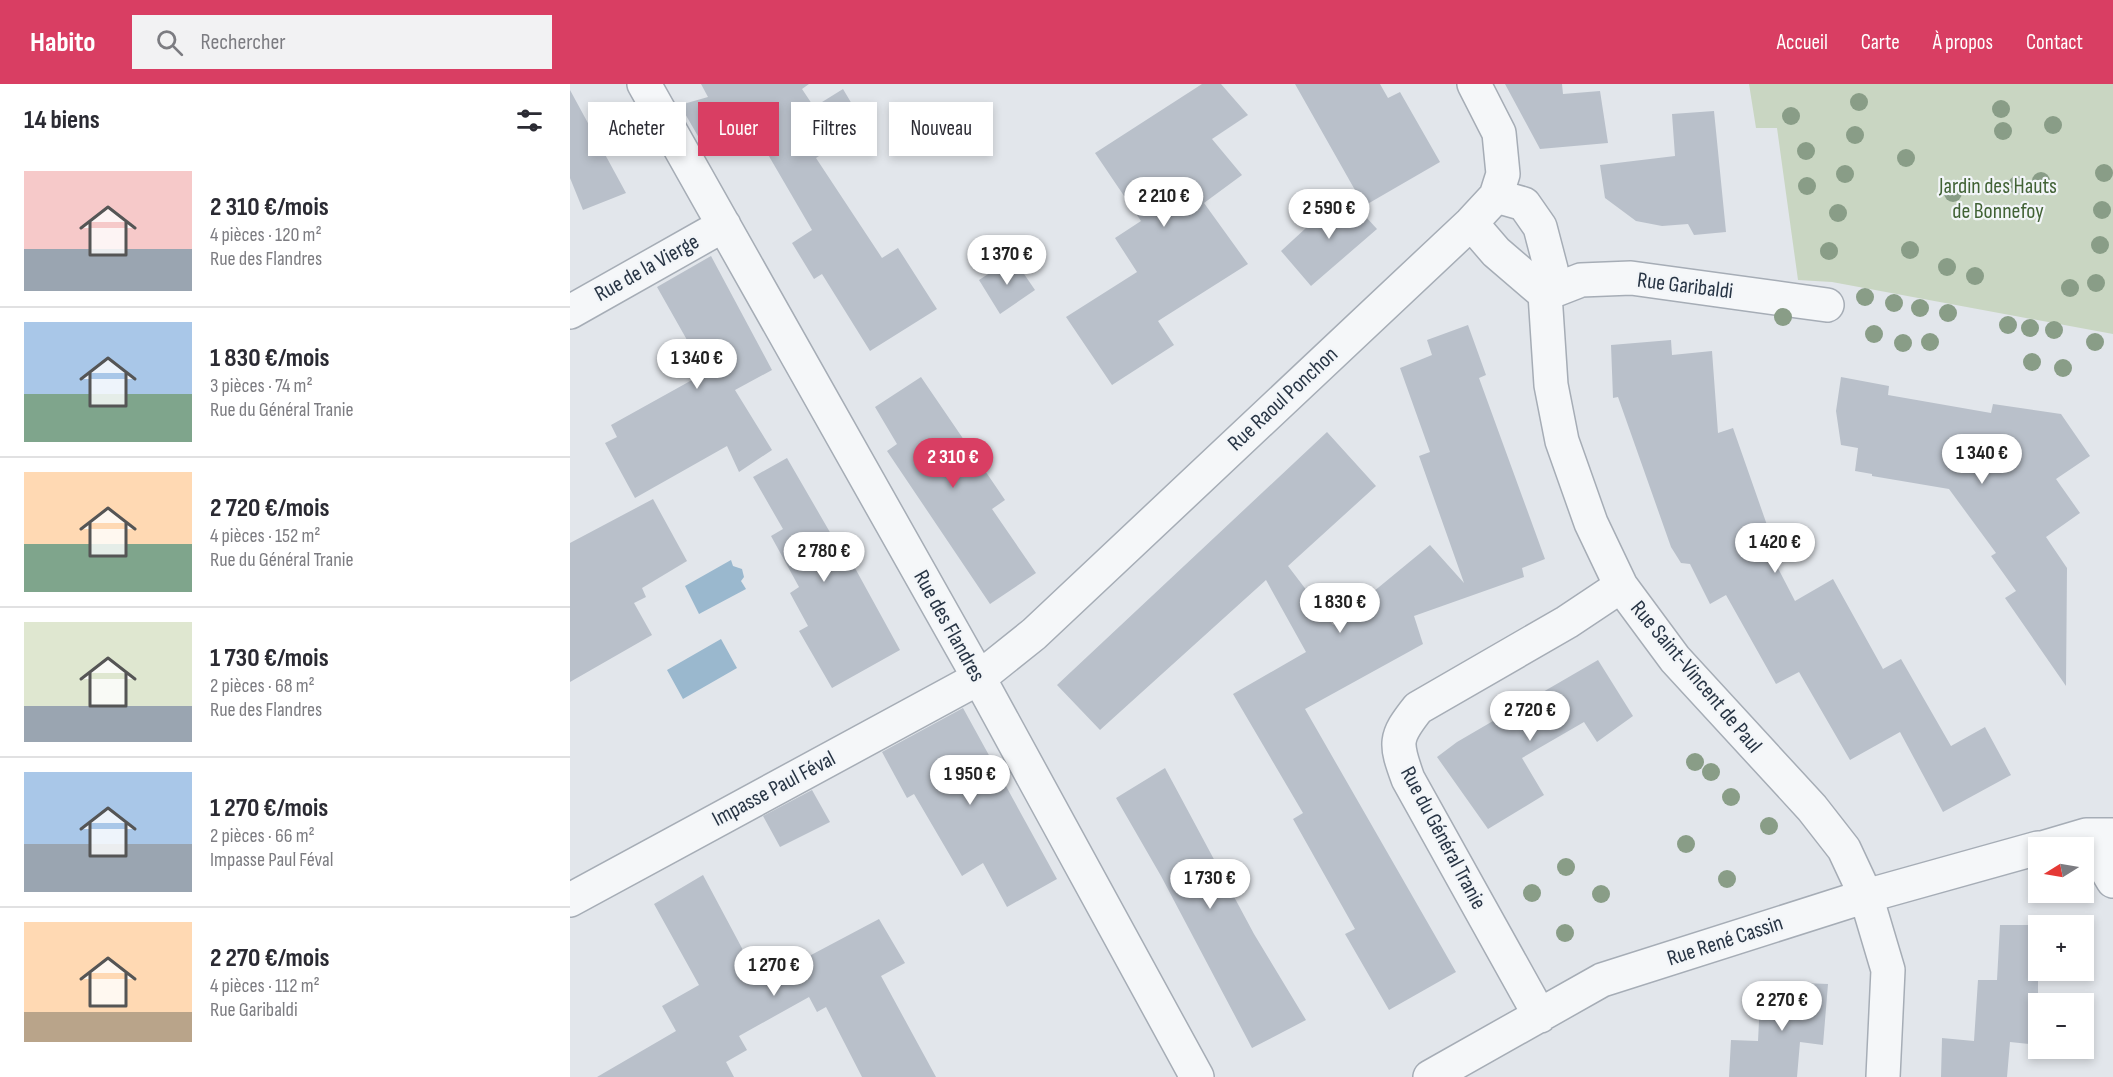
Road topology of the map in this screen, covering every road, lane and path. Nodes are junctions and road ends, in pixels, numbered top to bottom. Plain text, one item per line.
1 (644, 84) edge
2 (1473, 84) edge
3 (1496, 195) junction
4 (1471, 223) junction
5 (724, 225) junction
6 (1545, 294) junction
7 (1827, 305) dead end
8 (570, 312) edge
9 (1621, 586) junction
10 (978, 678) junction
11 (2100, 835) edge
12 (2028, 851) edge
13 (2113, 881) edge
14 (1866, 896) junction
15 (570, 900) edge
16 (1540, 1016) junction
17 (1197, 1077) edge
18 (1430, 1077) edge
19 (1883, 1077) edge

1 - 5 street, Rue des Flandres
2 - 3 street, Rue Raoul Ponchon
3 - 4 street, Rue Raoul Ponchon
3 - 6 street, Rue Saint-Vincent de Paul
4 - 6 street
4 - 10 street, Rue Raoul Ponchon
5 - 8 street, Rue de la Vierge
5 - 10 street, Rue des Flandres
6 - 7 street, Rue Garibaldi
6 - 9 street, Rue Saint-Vincent de Paul
9 - 14 street, Rue Saint-Vincent de Paul
9 - 16 street, Rue du Général Tranie
10 - 15 street, Impasse Paul Féval
10 - 17 street, Rue des Flandres
11 - 13 street
12 - 14 street, Rue René Cassin
14 - 16 street, Rue René Cassin
14 - 19 street
16 - 18 street, Rue René Cassin

